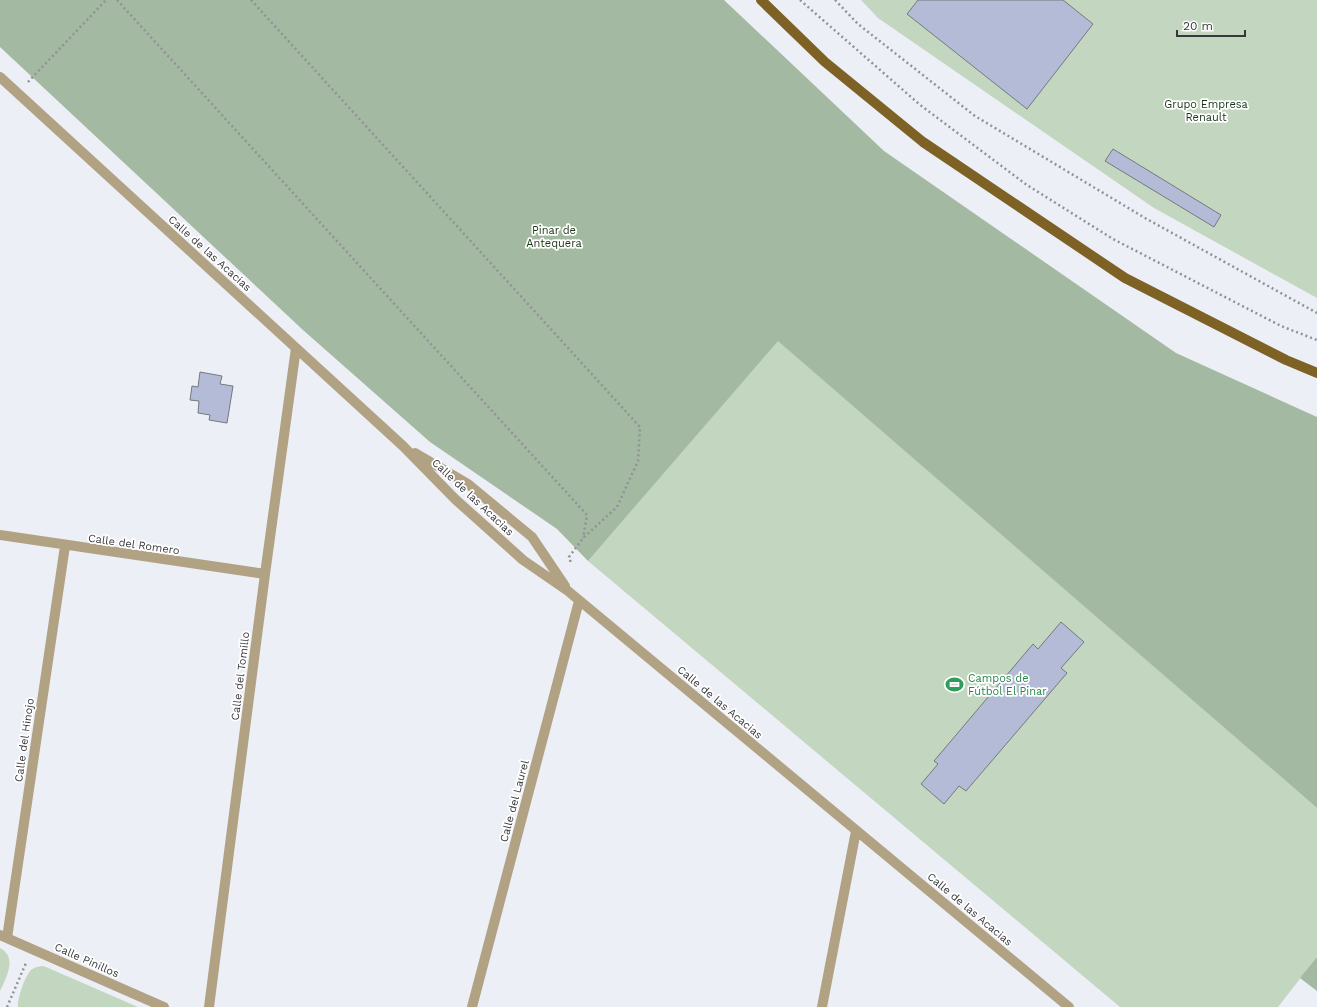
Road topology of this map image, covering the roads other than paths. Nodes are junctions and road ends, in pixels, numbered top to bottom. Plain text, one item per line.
1 (761, 0) edge
2 (0, 77) edge
3 (296, 348) junction
4 (1317, 373) edge
5 (403, 446) junction
6 (0, 535) edge
7 (65, 546) junction
8 (265, 574) junction
9 (568, 591) junction
10 (579, 601) junction
11 (856, 831) junction
12 (3, 937) edge
13 (164, 1007) edge
14 (208, 1007) edge
15 (472, 1007) edge
16 (822, 1007) edge
17 (1069, 1007) edge

1 - 4 main road
2 - 3 street, Calle de las Acacias
3 - 5 street, Calle de las Acacias
3 - 8 street, Calle del Tomillo
5 - 9 street, Calle de las Acacias
5 - 9 street, Calle de las Acacias
6 - 7 street, Calle del Romero
7 - 8 street, Calle del Romero
7 - 12 street, Calle del Hinojo
8 - 14 street, Calle del Tomillo
9 - 10 street, Calle de las Acacias
10 - 11 street, Calle de las Acacias
10 - 15 street, Calle del Laurel
11 - 16 street
11 - 17 street, Calle de las Acacias
12 - 13 street, Calle Pinillos

